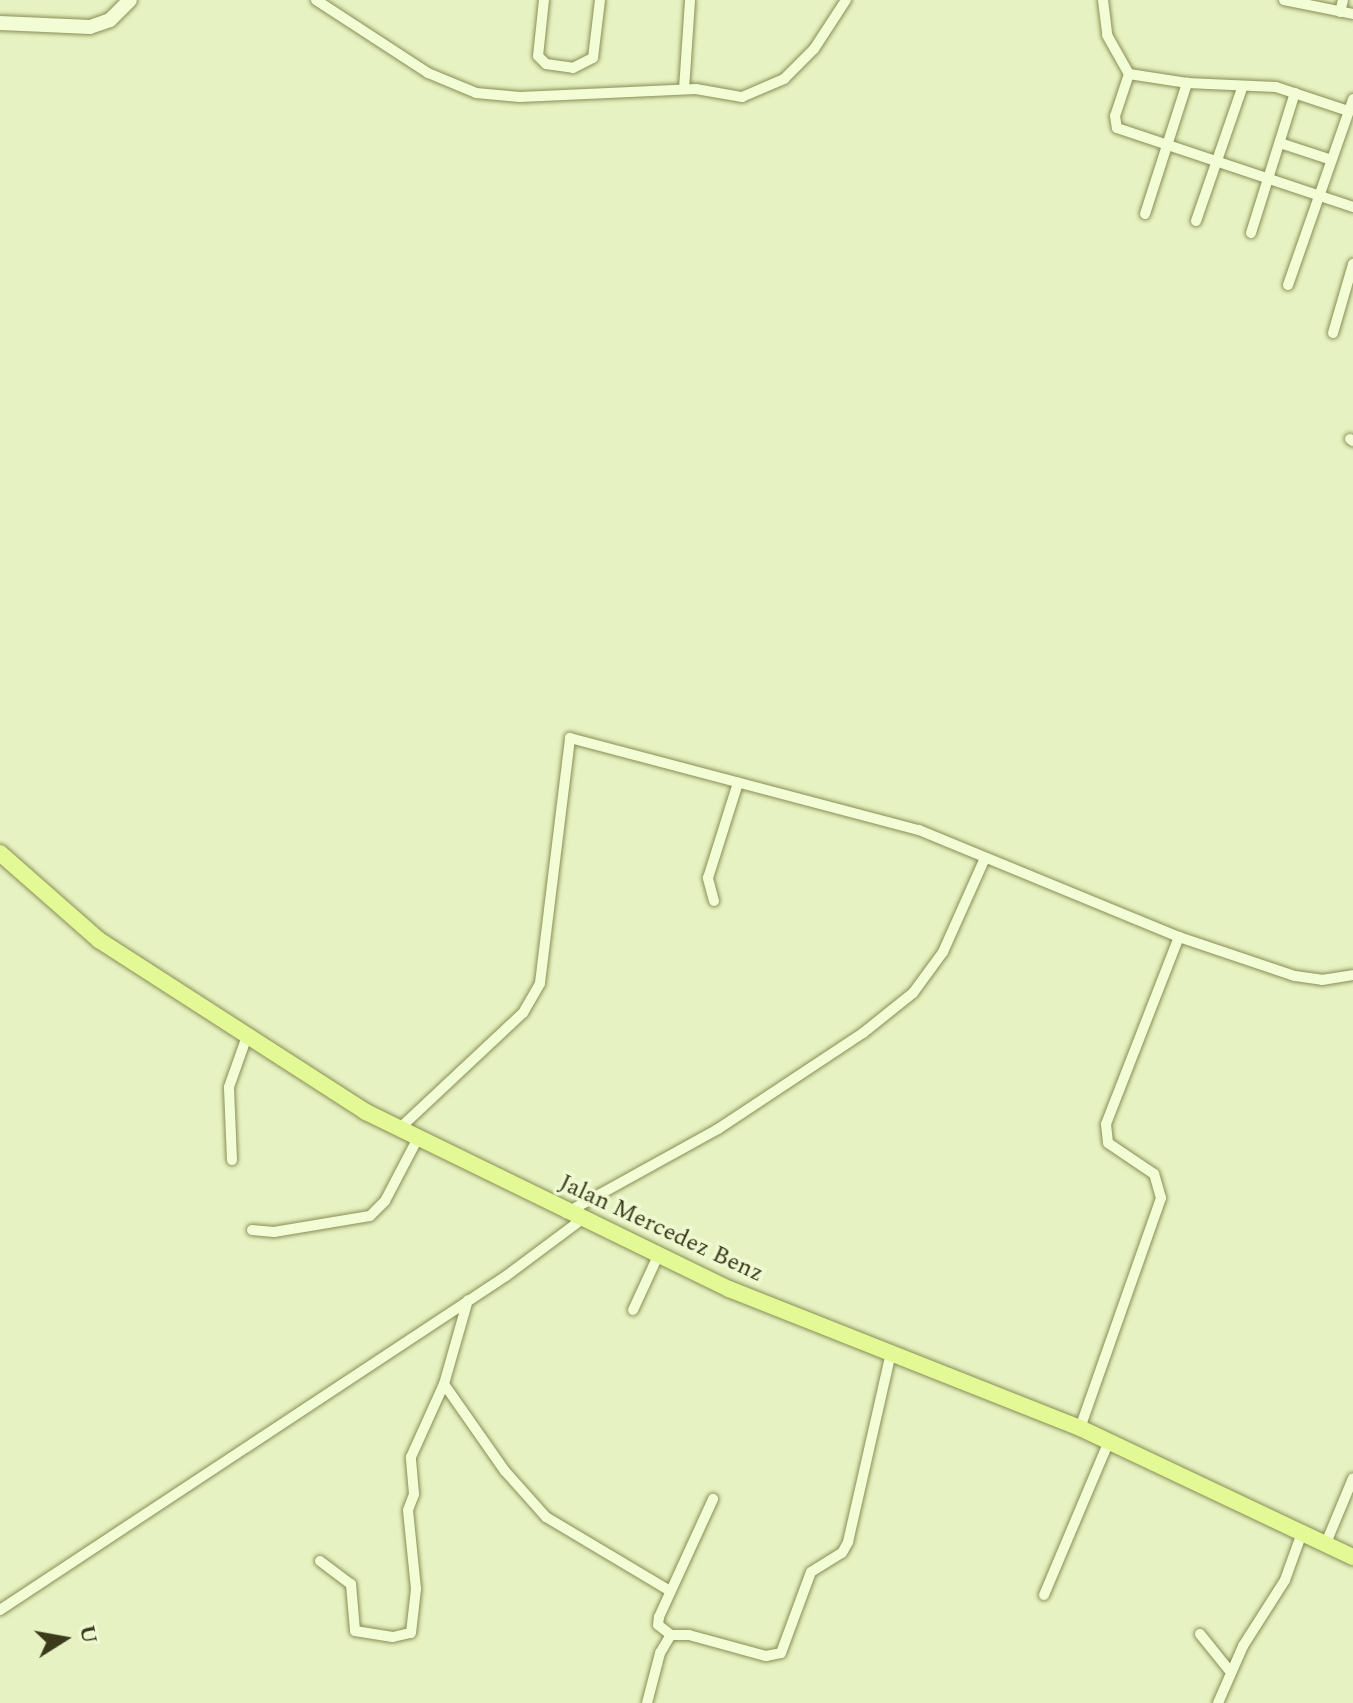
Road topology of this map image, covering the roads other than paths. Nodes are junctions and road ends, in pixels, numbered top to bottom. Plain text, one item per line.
1 (544, 0) edge
2 (600, 0) edge
3 (690, 0) edge
4 (846, 0) edge
5 (1103, 0) edge
6 (1284, 0) edge
7 (1343, 0) edge
8 (319, 1) edge
9 (125, 2) edge
10 (1340, 12) junction
11 (1353, 14) edge
12 (0, 23) edge
13 (1129, 74) junction
14 (1187, 83) junction
15 (1242, 88) junction
16 (684, 89) junction
17 (1295, 93) junction
18 (1353, 99) edge
19 (1345, 110) junction
20 (1280, 143) junction
21 (1167, 145) junction
22 (1329, 159) junction
23 (1217, 162) junction
24 (1267, 179) junction
25 (1319, 197) junction
26 (1353, 207) edge
27 (1145, 214) dead end
28 (1196, 221) dead end
29 (1251, 233) dead end
30 (1353, 264) edge
31 (1288, 285) dead end
32 (1333, 333) dead end
33 (738, 783) junction
34 (0, 853) edge
35 (985, 858) junction
36 (714, 901) dead end
37 (1179, 937) junction
38 (1353, 975) edge
39 (246, 1039) junction
40 (400, 1128) junction
41 (418, 1138) junction
42 (232, 1160) dead end
43 (573, 1216) junction
44 (252, 1230) dead end
45 (658, 1256) junction
46 (468, 1300) junction
47 (633, 1310) dead end
48 (891, 1353) junction
49 (444, 1384) junction
50 (1080, 1428) junction
51 (1109, 1441) junction
52 (1353, 1478) edge
53 (713, 1499) dead end
54 (1303, 1530) junction
55 (1326, 1543) junction
56 (1353, 1557) edge
57 (320, 1561) dead end
58 (670, 1591) junction
59 (1044, 1595) dead end
60 (0, 1610) edge
61 (1200, 1634) dead end
62 (671, 1635) junction
63 (1229, 1670) junction
64 (647, 1703) edge
65 (1218, 1703) edge

1 - 2 street
3 - 16 street
4 - 16 street
5 - 13 street
6 - 10 street
7 - 10 street
8 - 16 street
9 - 12 street
10 - 11 street
13 - 14 street
13 - 21 street
14 - 15 street
14 - 21 street
15 - 17 street
15 - 23 street
17 - 19 street
17 - 20 street
18 - 19 street
19 - 22 street
20 - 22 street
20 - 24 street
21 - 23 street
21 - 27 street
22 - 25 street
23 - 24 street
23 - 28 street
24 - 25 street
24 - 29 street
25 - 26 street
25 - 31 street
30 - 32 street
33 - 35 street
33 - 36 street
33 - 40 street
34 - 39 main road, Jalan Mercedez Benz
35 - 37 street
35 - 43 street
37 - 38 street
37 - 50 street
39 - 40 main road, Jalan Mercedez Benz
39 - 42 street
40 - 41 main road, Jalan Mercedez Benz
41 - 43 main road, Jalan Mercedez Benz
41 - 44 street
43 - 45 main road, Jalan Mercedez Benz
43 - 46 street
45 - 47 street
45 - 48 main road, Jalan Mercedez Benz
46 - 49 street
46 - 60 street
48 - 50 main road, Jalan Mercedez Benz
48 - 62 street
49 - 57 street
49 - 58 street
50 - 51 main road, Jalan Mercedez Benz
51 - 54 main road, Jalan Mercedez Benz
51 - 59 street
52 - 55 street
53 - 58 street
54 - 55 main road, Jalan Mercedez Benz
54 - 63 street
55 - 56 main road, Jalan Mercedez Benz
58 - 62 street
61 - 63 street
62 - 64 street
63 - 65 street

